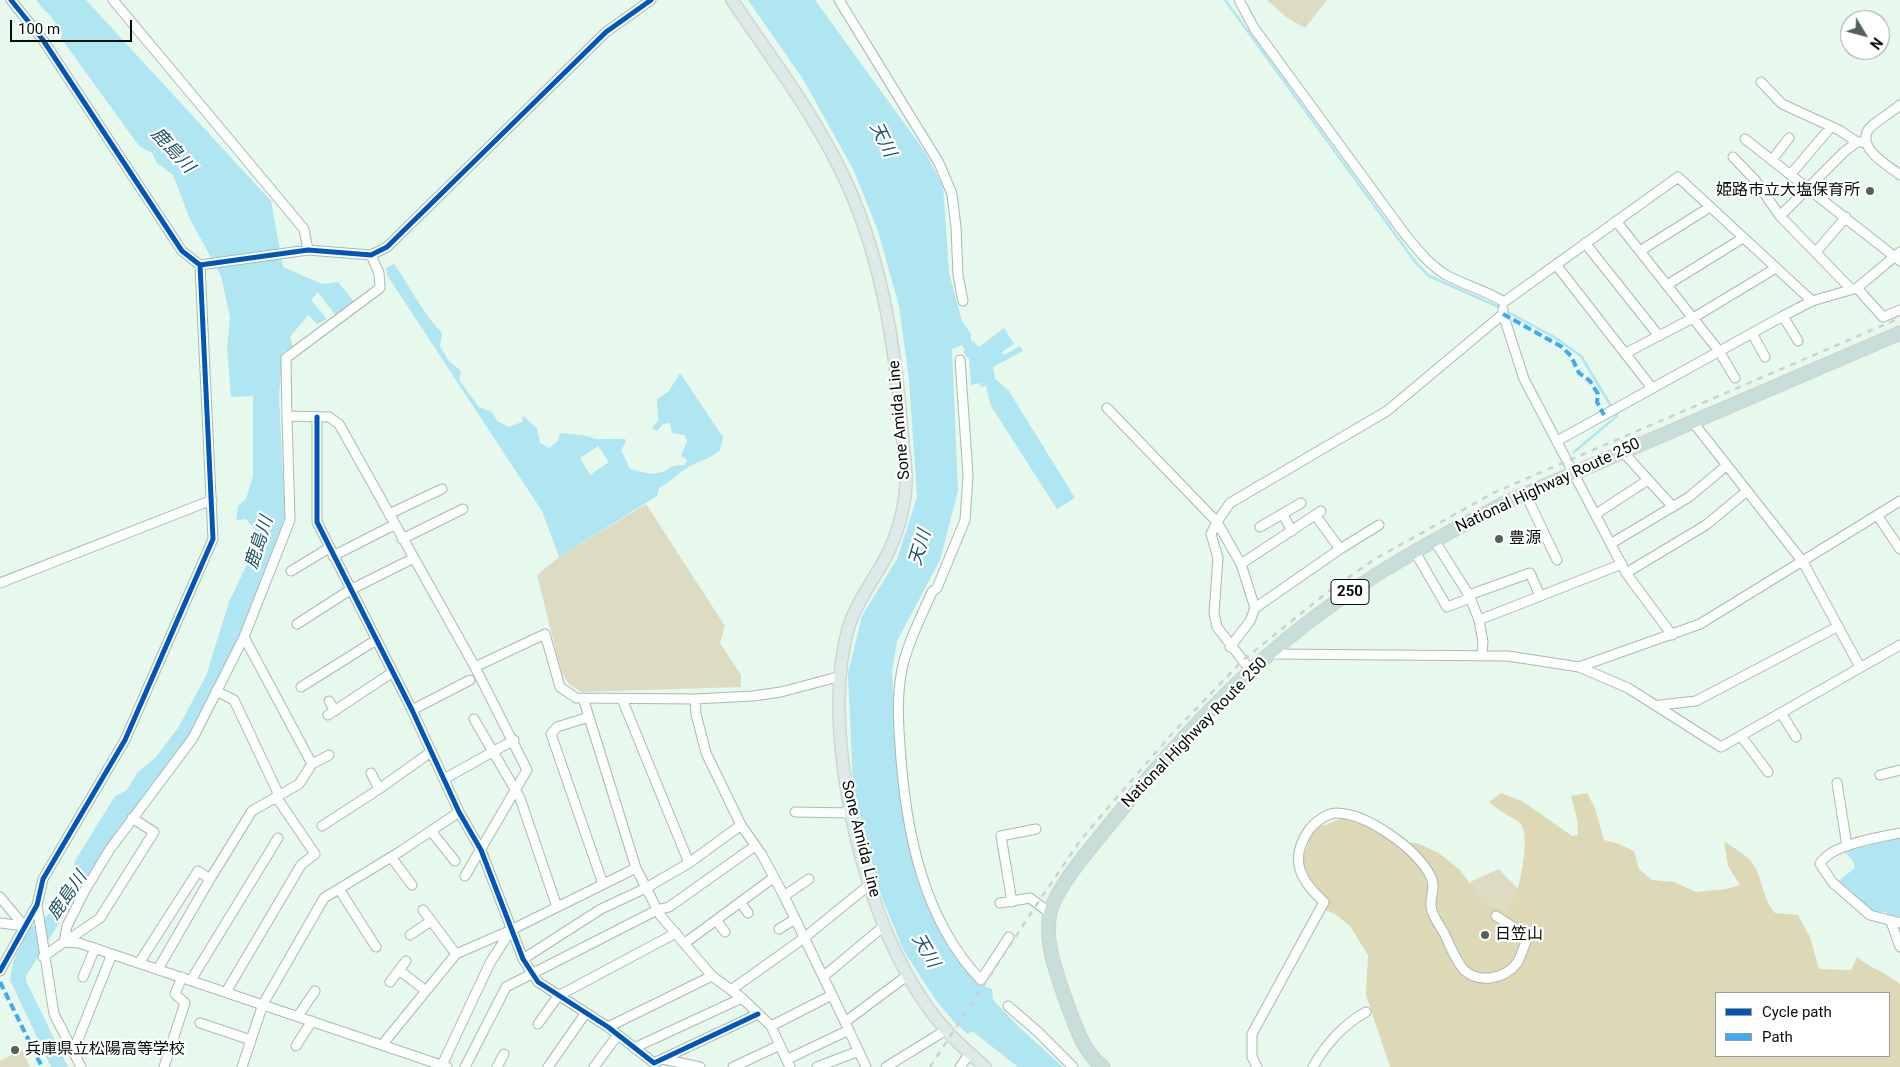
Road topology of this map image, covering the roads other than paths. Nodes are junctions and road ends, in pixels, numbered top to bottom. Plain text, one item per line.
1 (11, 0) edge
2 (113, 0) edge
3 (651, 0) edge
4 (732, 0) edge
5 (840, 0) edge
6 (1239, 0) edge
7 (1761, 82) dead end
8 (1900, 106) edge
9 (1830, 128) junction
10 (1789, 138) dead end
11 (1745, 139) dead end
12 (1861, 142) junction
13 (1733, 157) dead end
14 (1772, 160) junction
15 (1791, 174) junction
16 (1900, 175) edge
17 (1808, 188) junction
18 (1710, 207) junction
19 (1780, 216) junction
20 (1846, 217) junction
21 (1616, 221) junction
22 (1743, 238) junction
23 (1585, 243) junction
24 (308, 250) junction
25 (1640, 251) junction
26 (1816, 252) junction
27 (371, 256) junction
28 (1899, 257) edge
29 (200, 265) junction
30 (1557, 266) junction
31 (1776, 268) junction
32 (1667, 285) junction
33 (1854, 288) junction
34 (963, 301) dead end
35 (1812, 301) junction
36 (1504, 302) junction
37 (1900, 310) edge
38 (1503, 314) junction
39 (1783, 316) junction
40 (1693, 318) junction
41 (1752, 333) junction
42 (1659, 336) junction
43 (1899, 336) edge
44 (1798, 341) dead end
45 (1719, 351) junction
46 (1626, 353) junction
47 (1765, 357) dead end
48 (960, 360) dead end
49 (1734, 378) dead end
50 (1652, 388) junction
51 (1107, 408) dead end
52 (287, 416) junction
53 (317, 417) junction
54 (1692, 421) junction
55 (1557, 441) junction
56 (1623, 452) junction
57 (1726, 466) junction
58 (1574, 472) junction
59 (1648, 480) junction
60 (442, 489) dead end
61 (1747, 491) junction
62 (1526, 494) junction
63 (212, 500) junction
64 (1900, 501) edge
65 (1301, 504) dead end
66 (1674, 507) junction
67 (463, 510) dead end
68 (388, 514) junction
69 (1283, 514) junction
70 (1596, 514) junction
71 (1877, 515) junction
72 (1216, 522) junction
73 (394, 525) junction
74 (1379, 526) dead end
75 (1260, 527) dead end
76 (1292, 531) junction
77 (402, 539) junction
78 (1434, 540) junction
79 (1612, 543) junction
80 (1900, 548) edge
81 (1340, 549) junction
82 (331, 552) junction
83 (1415, 552) junction
84 (414, 558) junction
85 (1557, 560) dead end
86 (1802, 562) junction
87 (1241, 564) junction
88 (1624, 568) junction
89 (291, 571) dead end
90 (0, 584) edge
91 (350, 590) junction
92 (1470, 596) junction
93 (1540, 596) junction
94 (1255, 608) junction
95 (1479, 620) junction
96 (297, 624) dead end
97 (1837, 628) junction
98 (1672, 635) junction
99 (244, 637) junction
100 (376, 640) junction
101 (1900, 644) edge
102 (1230, 647) junction
103 (1270, 654) junction
104 (1482, 655) junction
105 (475, 667) junction
106 (1579, 667) junction
107 (1860, 667) junction
108 (1251, 670) junction
109 (393, 672) junction
110 (841, 676) junction
111 (470, 680) dead end
112 (301, 687) dead end
113 (216, 691) junction
114 (583, 698) junction
115 (695, 698) junction
116 (622, 699) junction
117 (329, 701) dead end
118 (1658, 707) junction
119 (412, 710) junction
120 (1781, 713) junction
121 (589, 717) junction
122 (474, 719) dead end
123 (1741, 736) junction
124 (1796, 737) dead end
125 (514, 740) junction
126 (431, 752) junction
127 (492, 752) junction
128 (329, 755) dead end
129 (312, 764) junction
130 (1900, 770) edge
131 (1768, 772) dead end
132 (371, 773) dead end
133 (1880, 774) dead end
134 (444, 779) junction
135 (1837, 783) dead end
136 (379, 790) junction
137 (515, 792) junction
138 (277, 795) junction
139 (460, 812) junction
140 (795, 812) dead end
141 (851, 813) junction
142 (132, 818) junction
143 (741, 825) junction
144 (322, 826) dead end
145 (1036, 828) dead end
146 (431, 831) junction
147 (1900, 833) edge
148 (278, 838) dead end
149 (755, 846) junction
150 (1847, 846) junction
151 (481, 850) junction
152 (391, 858) junction
153 (455, 861) dead end
154 (689, 863) junction
155 (636, 868) junction
156 (465, 876) dead end
157 (774, 878) junction
158 (210, 880) junction
159 (809, 880) dead end
160 (603, 884) junction
161 (412, 885) dead end
162 (870, 886) junction
163 (646, 888) junction
164 (339, 889) junction
165 (784, 896) junction
166 (0, 897) edge
167 (1012, 902) junction
168 (741, 903) junction
169 (1000, 903) dead end
170 (37, 905) junction
171 (557, 907) junction
172 (423, 910) dead end
173 (657, 910) junction
174 (748, 913) dead end
175 (1050, 913) junction
176 (1496, 916) dead end
177 (795, 919) junction
178 (716, 920) junction
179 (431, 921) junction
180 (1895, 922) edge
181 (0, 923) edge
182 (24, 926) junction
183 (884, 926) junction
184 (779, 929) dead end
185 (511, 930) junction
186 (725, 932) dead end
187 (676, 933) junction
188 (410, 935) dead end
189 (1009, 937) dead end
190 (804, 938) junction
191 (64, 942) junction
192 (685, 943) junction
193 (376, 947) dead end
194 (1900, 947) edge
195 (94, 948) junction
196 (112, 954) junction
197 (456, 954) junction
198 (43, 957) junction
199 (523, 959) junction
200 (406, 961) dead end
201 (139, 963) junction
202 (1, 966) edge
203 (158, 969) junction
204 (399, 970) junction
205 (533, 974) junction
206 (908, 975) junction
207 (712, 976) junction
208 (824, 976) junction
209 (83, 977) dead end
210 (186, 978) junction
211 (390, 982) dead end
212 (731, 990) junction
213 (426, 991) junction
214 (226, 992) junction
215 (315, 992) dead end
216 (832, 995) junction
217 (558, 996) junction
218 (742, 998) junction
219 (263, 1004) junction
220 (1008, 1006) dead end
221 (1366, 1012) dead end
222 (585, 1014) junction
223 (758, 1014) junction
224 (298, 1016) junction
225 (312, 1021) junction
226 (200, 1022) dead end
227 (538, 1024) dead end
228 (771, 1026) junction
229 (847, 1026) junction
230 (608, 1028) junction
231 (946, 1030) junction
232 (617, 1036) junction
233 (251, 1040) junction
234 (382, 1045) junction
235 (780, 1045) junction
236 (296, 1046) dead end
237 (634, 1048) junction
238 (859, 1051) junction
239 (73, 1052) junction
240 (970, 1053) junction
241 (504, 1054) dead end
242 (661, 1059) junction
243 (418, 1063) edge
244 (789, 1063) edge
245 (445, 1066) edge
246 (81, 1067) edge
247 (164, 1067) edge
248 (242, 1067) edge
249 (465, 1067) edge
250 (497, 1067) edge
251 (548, 1067) edge
252 (594, 1067) edge
253 (700, 1067) edge
254 (734, 1067) edge
255 (817, 1067) edge
256 (866, 1067) edge
257 (887, 1067) edge
258 (960, 1067) edge
259 (985, 1067) edge
260 (1073, 1067) edge
261 (1103, 1067) edge
262 (1257, 1067) edge
263 (1313, 1067) edge

1 - 29 street
2 - 24 street
3 - 27 street
4 - 110 main road, Sone Amida Line
5 - 34 street
6 - 36 street
7 - 9 street
8 - 12 street
9 - 12 street
9 - 15 street
10 - 14 street
11 - 14 street
12 - 16 street
12 - 17 street
13 - 19 street
14 - 15 street
15 - 17 street
17 - 19 street
17 - 20 street
18 - 21 street
18 - 22 street
18 - 25 street
19 - 26 street
20 - 26 street
20 - 28 street
21 - 23 street
21 - 25 street
22 - 31 street
22 - 32 street
23 - 30 street
23 - 42 street
24 - 27 street
24 - 29 street
25 - 32 street
26 - 33 street
27 - 52 street
28 - 33 street
29 - 63 street
30 - 36 street
30 - 46 street
31 - 35 street
31 - 40 street
32 - 40 street
33 - 35 street
33 - 37 street
35 - 39 street
36 - 38 street
38 - 55 street
38 - 72 street
39 - 41 street
39 - 44 street
40 - 42 street
40 - 45 street
41 - 45 street
41 - 47 street
42 - 46 street
43 - 54 highway, National Highway Route 250 / 250
45 - 49 street
45 - 50 street
46 - 50 street
48 - 189 street
50 - 55 street
51 - 72 street
52 - 53 street
52 - 99 street
53 - 68 street
53 - 82 street
54 - 56 highway, National Highway Route 250 / 250
54 - 57 street
55 - 58 street
56 - 58 highway, National Highway Route 250 / 250
56 - 59 street
57 - 61 street
57 - 66 street
58 - 62 highway, National Highway Route 250 / 250
58 - 70 street
59 - 66 street
59 - 70 street
60 - 68 street
61 - 86 street
61 - 88 street
62 - 78 highway, National Highway Route 250 / 250
62 - 85 street
63 - 90 street
63 - 170 street
64 - 71 street
65 - 69 street
66 - 79 street
67 - 77 street
68 - 73 street
69 - 75 street
69 - 76 street
70 - 79 street
71 - 80 street
71 - 86 street
72 - 87 street
72 - 102 street
73 - 77 street
73 - 82 street
74 - 81 street
76 - 81 street
76 - 87 street
77 - 84 street
78 - 83 highway, National Highway Route 250 / 250
78 - 92 street
79 - 88 street
81 - 94 street
82 - 89 street
82 - 91 street
83 - 92 street
83 - 103 highway, National Highway Route 250 / 250
84 - 91 street
84 - 105 street
86 - 97 street
86 - 98 street
87 - 94 street
88 - 93 street
88 - 98 street
91 - 96 street
91 - 100 street
92 - 93 street
92 - 95 street
93 - 95 street
94 - 102 street
95 - 104 street
97 - 107 street
97 - 118 street
98 - 106 street
99 - 113 street
99 - 129 street
100 - 109 street
100 - 112 street
101 - 107 street
102 - 108 street
103 - 104 street
103 - 108 highway, National Highway Route 250 / 250
104 - 106 street
105 - 114 street
105 - 125 street
106 - 118 street
107 - 120 street
108 - 175 highway, National Highway Route 250 / 250
109 - 117 street
109 - 119 street
110 - 115 street
110 - 141 main road, Sone Amida Line
111 - 119 street
113 - 138 street
113 - 142 street
114 - 116 street
114 - 121 street
115 - 116 street
115 - 143 street
116 - 154 street
118 - 123 street
119 - 126 street
120 - 123 street
120 - 124 street
121 - 155 street
121 - 160 street
122 - 127 street
123 - 131 street
125 - 127 street
125 - 137 street
126 - 134 street
126 - 136 street
127 - 134 street
127 - 137 street
128 - 129 street
129 - 138 street
130 - 133 street
132 - 136 street
134 - 139 street
135 - 150 street
136 - 144 street
137 - 151 street
137 - 171 street
138 - 158 street
138 - 214 street
139 - 146 street
139 - 151 street
140 - 141 street
141 - 162 main road, Sone Amida Line
142 - 191 street
142 - 191 street
143 - 149 street
143 - 154 street
145 - 167 street
146 - 152 street
146 - 153 street
147 - 150 street
148 - 210 street
149 - 157 street
149 - 173 street
150 - 180 street
151 - 156 street
151 - 185 street
152 - 161 street
152 - 164 street
154 - 163 street
155 - 160 street
155 - 163 street
157 - 165 street
157 - 168 street
158 - 201 street
158 - 203 street
159 - 165 street
160 - 171 street
162 - 183 main road, Sone Amida Line
162 - 190 street
163 - 173 street
163 - 199 street
164 - 193 street
164 - 219 street
165 - 177 street
166 - 182 street
167 - 169 street
167 - 175 street
168 - 174 street
168 - 178 street
170 - 182 street
170 - 198 street
171 - 185 street
172 - 179 street
173 - 187 street
173 - 205 street
175 - 261 highway, National Highway Route 250 / 250
176 - 262 street
177 - 184 street
177 - 190 street
178 - 186 street
178 - 192 street
179 - 188 street
179 - 197 street
180 - 194 street
181 - 182 street
182 - 202 street
183 - 206 main road, Sone Amida Line
183 - 208 street
185 - 197 street
185 - 199 street
185 - 245 street
187 - 192 street
187 - 217 street
190 - 208 street
190 - 212 street
191 - 195 street
191 - 198 street
192 - 207 street
195 - 196 street
195 - 209 street
196 - 201 street
196 - 239 street
197 - 213 street
198 - 239 street
199 - 205 street
200 - 204 street
201 - 203 street
203 - 210 street
204 - 211 street
204 - 213 street
205 - 217 street
205 - 249 street
206 - 229 street
206 - 231 main road, Sone Amida Line
207 - 212 street
207 - 230 street
208 - 216 street
210 - 214 street
210 - 247 street
212 - 218 street
213 - 234 street
214 - 219 street
215 - 224 street
216 - 228 street
216 - 229 street
217 - 222 street
217 - 227 street
218 - 223 street
218 - 237 street
219 - 224 street
219 - 233 street
220 - 260 street
221 - 263 street
222 - 230 street
222 - 251 street
223 - 228 street
223 - 242 street
224 - 225 street
225 - 234 street
225 - 236 street
226 - 233 street
228 - 235 street
229 - 238 street
229 - 244 street
230 - 232 street
231 - 240 main road, Sone Amida Line
231 - 257 street
232 - 237 street
232 - 252 street
233 - 248 street
234 - 243 street
235 - 244 street
235 - 254 street
237 - 242 street
238 - 255 street
238 - 256 street
239 - 246 street
240 - 258 street
240 - 259 main road, Sone Amida Line
241 - 250 street
242 - 253 street
243 - 245 street

